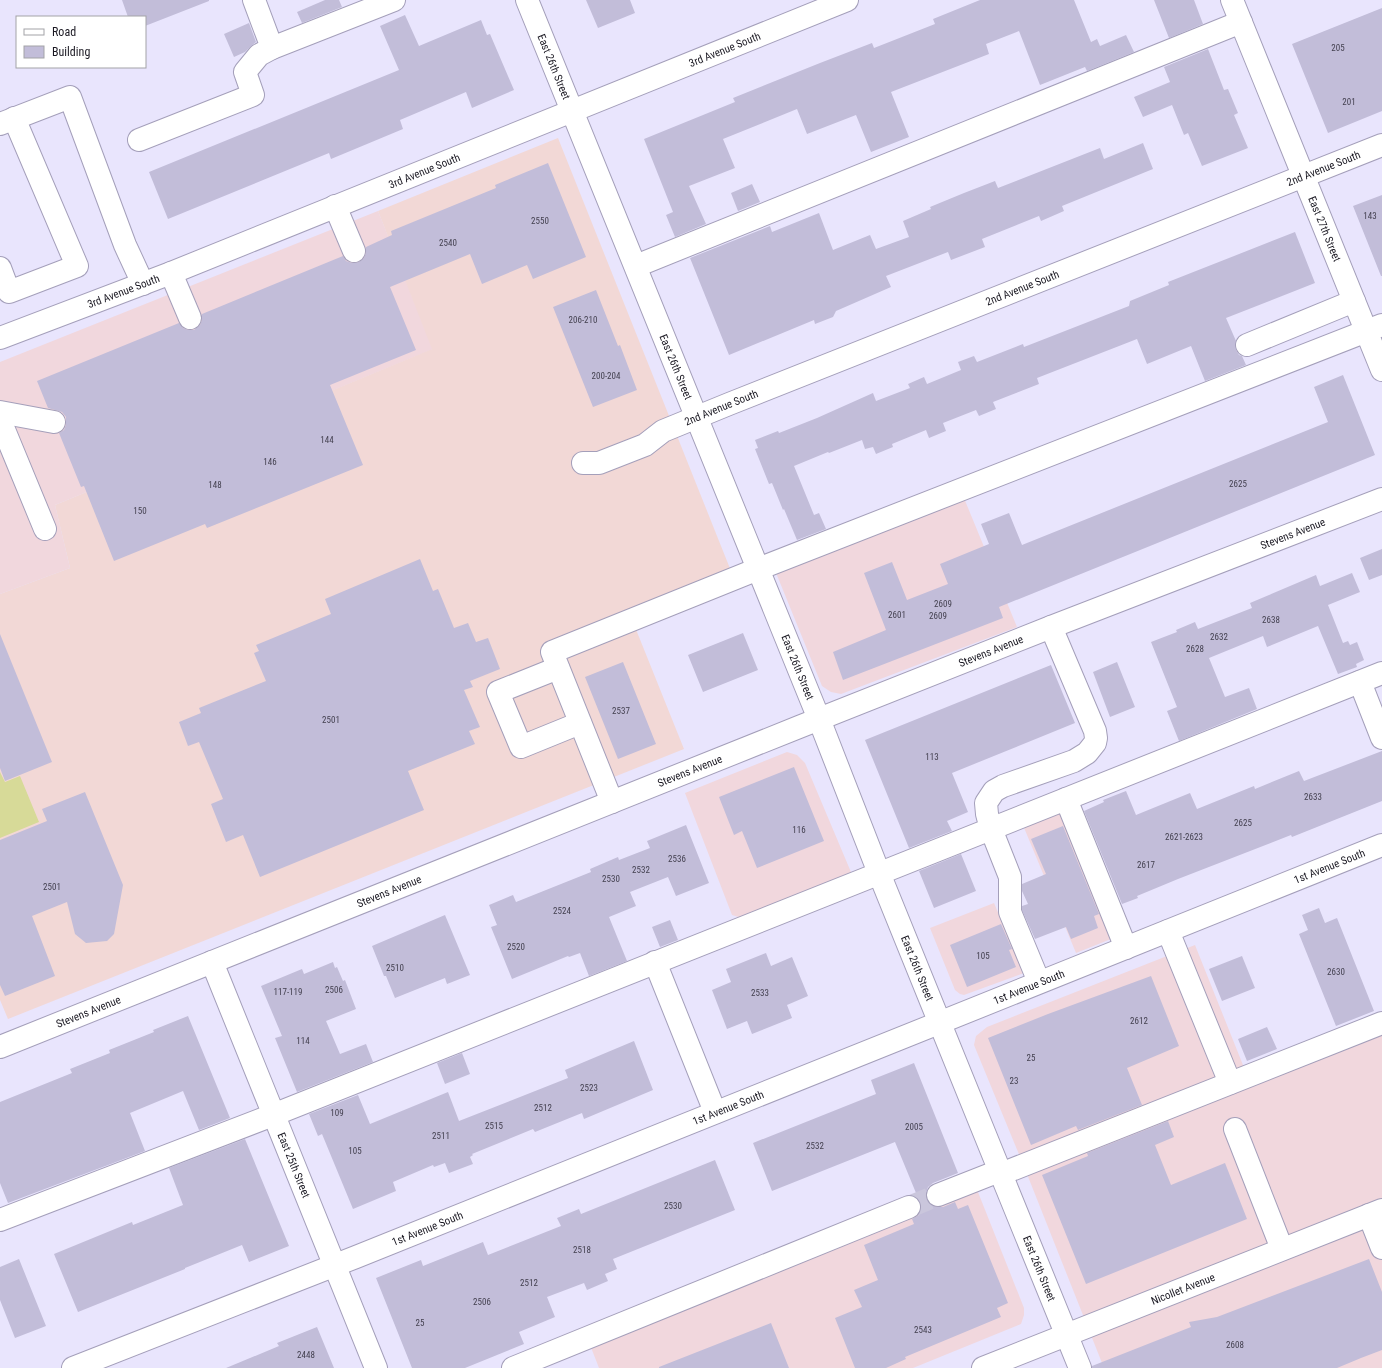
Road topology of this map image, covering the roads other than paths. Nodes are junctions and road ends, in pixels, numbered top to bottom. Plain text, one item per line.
1 (254, 0) edge
2 (394, 0) edge
3 (527, 0) edge
4 (847, 0) edge
5 (1237, 6) edge
6 (272, 48) junction
7 (572, 110) junction
8 (7, 121) edge
9 (139, 140) dead end
10 (1382, 145) edge
11 (1304, 177) junction
12 (335, 206) junction
13 (354, 251) dead end
14 (636, 266) junction
15 (0, 268) edge
16 (171, 273) junction
17 (143, 284) junction
18 (1354, 301) junction
19 (190, 318) dead end
20 (1374, 328) edge
21 (0, 338) edge
22 (1247, 345) dead end
23 (1382, 370) edge
24 (0, 412) edge
25 (697, 418) junction
26 (0, 420) edge
27 (54, 422) dead end
28 (663, 431) dead end
29 (1382, 499) edge
30 (45, 529) dead end
31 (758, 569) junction
32 (1051, 627) junction
33 (558, 668) junction
34 (1382, 673) edge
35 (1360, 682) junction
36 (819, 719) junction
37 (580, 723) junction
38 (1382, 738) edge
39 (1066, 800) junction
40 (612, 802) junction
41 (991, 829) junction
42 (1382, 845) edge
43 (879, 873) junction
44 (1168, 931) junction
45 (1126, 948) junction
46 (212, 962) junction
47 (655, 962) junction
48 (1039, 982) junction
49 (939, 1022) junction
50 (1382, 1023) edge
51 (0, 1047) edge
52 (1230, 1083) junction
53 (715, 1112) junction
54 (273, 1115) junction
55 (1235, 1129) dead end
56 (1000, 1173) junction
57 (938, 1195) tunnel mouth
58 (909, 1207) tunnel mouth
59 (1375, 1212) edge
60 (0, 1220) edge
61 (1382, 1248) edge
62 (1282, 1249) junction
63 (334, 1265) junction
64 (1067, 1335) junction
65 (73, 1368) edge
66 (376, 1368) edge
67 (513, 1368) edge
68 (983, 1368) edge
69 (1080, 1368) edge

1 - 6 street
2 - 6 street
3 - 7 street, East 26th Street
4 - 7 street, 3rd Avenue South
5 - 11 street, East 27th Street
5 - 14 street
6 - 9 street
7 - 12 street, 3rd Avenue South
7 - 14 street, East 26th Street
8 - 15 street
8 - 17 street
10 - 11 street, 2nd Avenue South
11 - 18 street, East 27th Street
11 - 25 street, 2nd Avenue South
12 - 13 street
12 - 16 street, 3rd Avenue South
14 - 25 street, East 26th Street
16 - 17 street, 3rd Avenue South
16 - 19 street
17 - 21 street, 3rd Avenue South
18 - 20 street, East 27th Street
18 - 22 street
20 - 23 street, East 27th Street
20 - 31 street
24 - 27 street
25 - 28 street, 2nd Avenue South
25 - 31 street, East 26th Street
26 - 30 street
29 - 32 street, Stevens Avenue
31 - 33 street
31 - 36 street, East 26th Street
32 - 36 street, Stevens Avenue
32 - 41 street
33 - 37 street
33 - 37 street
34 - 35 street
35 - 38 street
35 - 39 street
36 - 40 street, Stevens Avenue
36 - 43 street, East 26th Street
37 - 40 street
39 - 41 street
39 - 45 street
40 - 46 street, Stevens Avenue
41 - 43 street
41 - 48 street
42 - 44 street, 1st Avenue South
43 - 47 street
43 - 49 street, East 26th Street
44 - 45 street, 1st Avenue South
44 - 52 street
45 - 48 street, 1st Avenue South
46 - 51 street, Stevens Avenue
46 - 54 street, East 25th Street
47 - 53 street
47 - 54 street
48 - 49 street, 1st Avenue South
49 - 53 street, 1st Avenue South
49 - 56 street, East 26th Street
50 - 52 street
52 - 56 street
53 - 63 street, 1st Avenue South
54 - 60 street
54 - 63 street, East 25th Street
55 - 62 street
56 - 57 street
56 - 64 street, East 26th Street
58 - 67 street
59 - 61 street
59 - 62 street, Nicollet Avenue
62 - 64 street, Nicollet Avenue
63 - 65 street, 1st Avenue South
63 - 66 street, East 25th Street
64 - 68 street, Nicollet Avenue
64 - 69 street, East 26th Street

